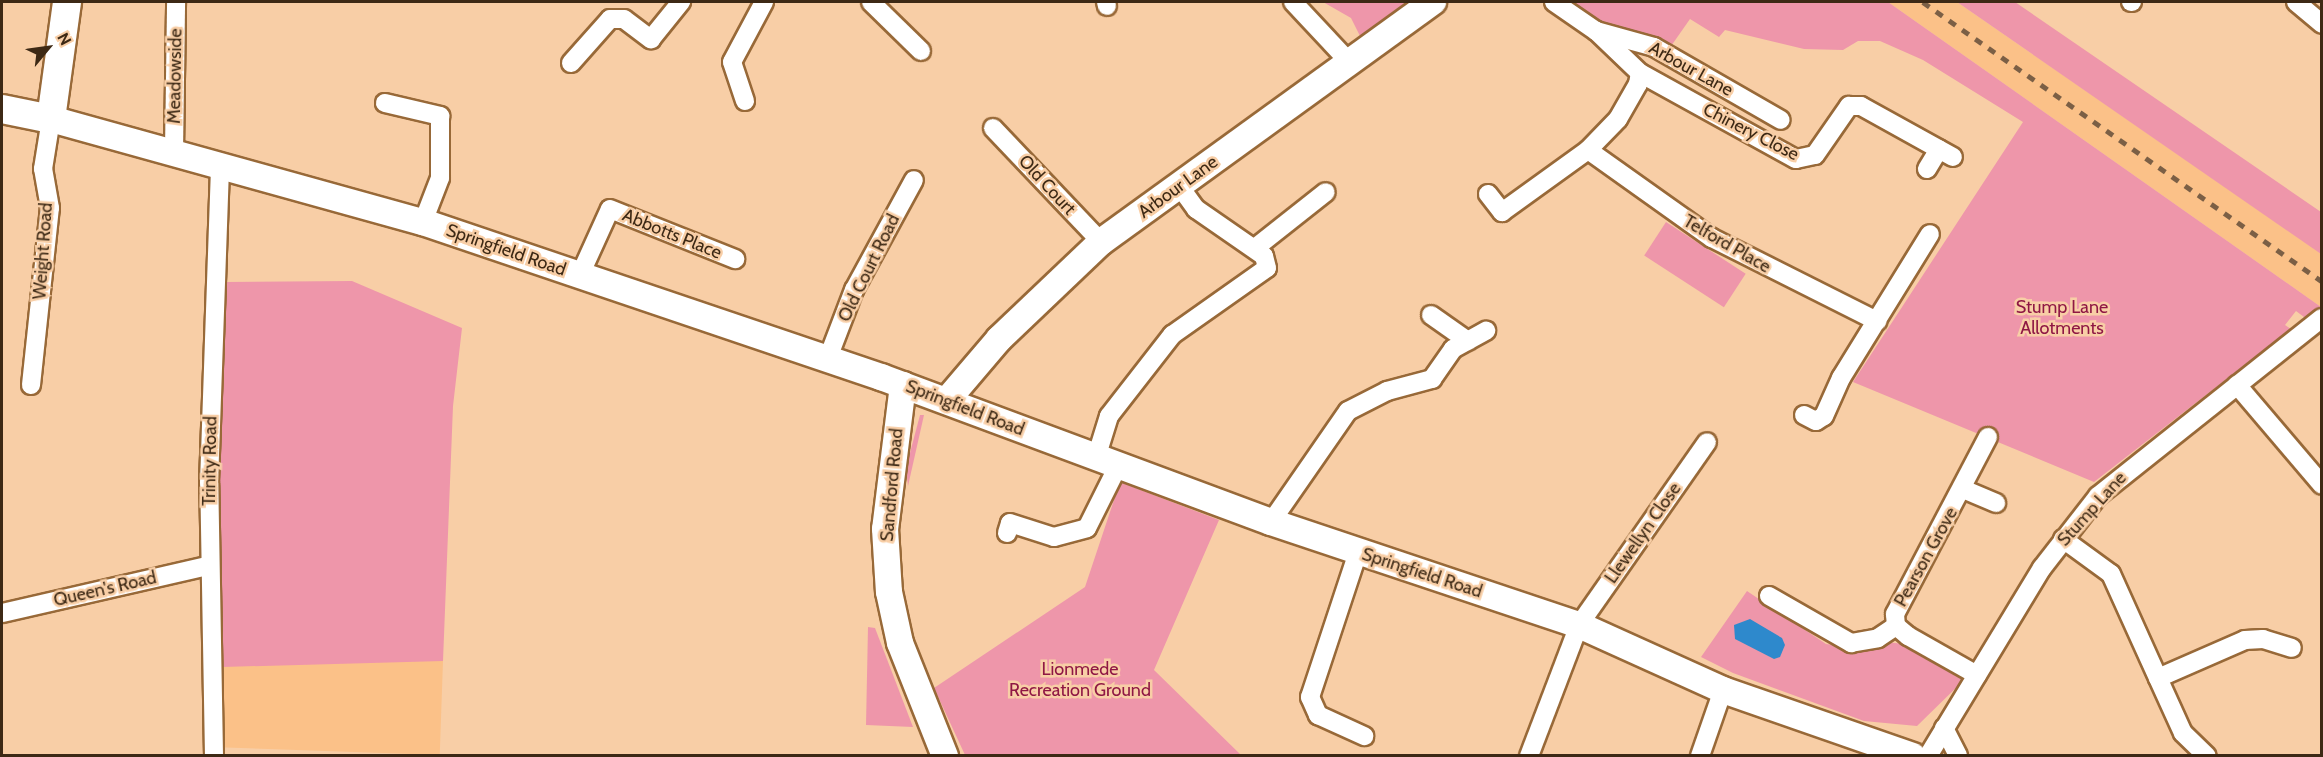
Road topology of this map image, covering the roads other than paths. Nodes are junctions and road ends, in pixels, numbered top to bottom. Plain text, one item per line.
1 (68, 2) edge
2 (176, 2) edge
3 (681, 2) edge
4 (764, 2) edge
5 (870, 2) edge
6 (1293, 2) edge
7 (1433, 2) edge
8 (1554, 2) edge
9 (2296, 2) edge
10 (2322, 24) edge
11 (1596, 31) junction
12 (921, 51) dead end
13 (571, 63) dead end
14 (1350, 63) junction
15 (1640, 74) junction
16 (746, 101) dead end
17 (385, 103) dead end
18 (2, 109) edge
19 (51, 119) junction
20 (1781, 120) dead end
21 (993, 128) dead end
22 (1588, 150) junction
23 (174, 151) junction
24 (220, 168) junction
25 (1928, 169) dead end
26 (914, 180) dead end
27 (1179, 186) junction
28 (1326, 192) dead end
29 (1488, 194) dead end
30 (423, 222) junction
31 (1930, 234) dead end
32 (1101, 242) junction
33 (1255, 248) junction
34 (735, 260) dead end
35 (580, 275) junction
36 (1431, 315) dead end
37 (1877, 321) junction
38 (2318, 321) edge
39 (1485, 331) dead end
40 (1468, 341) junction
41 (828, 358) junction
42 (31, 385) dead end
43 (903, 385) junction
44 (2237, 385) junction
45 (948, 399) junction
46 (1804, 415) dead end
47 (1988, 437) dead end
48 (1707, 442) dead end
49 (1107, 462) junction
50 (2322, 485) edge
51 (1963, 489) junction
52 (1996, 503) dead end
53 (1271, 522) junction
54 (1006, 533) dead end
55 (2062, 540) junction
56 (1358, 552) junction
57 (208, 566) junction
58 (1769, 596) dead end
59 (2, 613) edge
60 (1579, 625) junction
61 (1896, 626) junction
62 (2292, 648) dead end
63 (1977, 675) junction
64 (2158, 678) junction
65 (1723, 690) junction
66 (1944, 728) junction
67 (1364, 736) dead end
68 (214, 756) edge
69 (945, 756) edge
70 (1529, 756) edge
71 (1700, 756) edge
72 (1913, 756) edge
73 (1928, 756) edge
74 (1958, 756) edge
75 (2207, 756) edge

1 - 19 main road
2 - 23 street, Meadowside
3 - 13 street
4 - 16 street
5 - 12 street
6 - 14 street
7 - 14 main road, Arbour Lane
8 - 11 street
9 - 10 street
11 - 15 street
11 - 20 street, Arbour Lane
14 - 27 main road, Arbour Lane
15 - 22 street
15 - 25 street, Chinery Close
17 - 30 street
18 - 19 main road, Springfield Road
19 - 23 main road, Springfield Road
19 - 42 street, Weight Road
21 - 32 street, Old Court
22 - 29 street
22 - 37 street, Telford Place
23 - 24 main road, Springfield Road
24 - 30 main road, Springfield Road
24 - 57 street, Trinity Road
26 - 41 street, Old Court Road
27 - 32 main road, Arbour Lane
27 - 33 street
28 - 33 street
30 - 35 main road, Springfield Road
31 - 37 street
32 - 45 main road, Arbour Lane
33 - 49 street
34 - 35 street, Abbotts Place
35 - 41 main road, Springfield Road
36 - 40 street
37 - 46 street
38 - 44 street, Stump Lane
39 - 40 street
40 - 53 street
41 - 43 main road, Springfield Road
43 - 45 main road, Springfield Road
43 - 69 main road, Sandford Road
44 - 50 street
44 - 55 street, Stump Lane
45 - 49 main road, Springfield Road
47 - 51 street, Pearson Grove
48 - 60 street, Llewellyn Close
49 - 53 main road, Springfield Road
49 - 54 street
51 - 52 street, Pearson Grove
51 - 61 street, Pearson Grove
53 - 56 main road, Springfield Road
55 - 63 street, Stump Lane
55 - 64 street
56 - 60 main road, Springfield Road
56 - 67 street
57 - 59 street, Queen's Road
57 - 68 street, Trinity Road
58 - 61 street, Pearson Grove
60 - 65 main road, Springfield Road
60 - 70 street, Llewellyn Close
61 - 63 street, Pearson Grove
62 - 64 street
63 - 66 street, Stump Lane
64 - 75 street
65 - 71 street
65 - 72 main road, Springfield Road
66 - 73 street, Stump Lane
66 - 74 street

